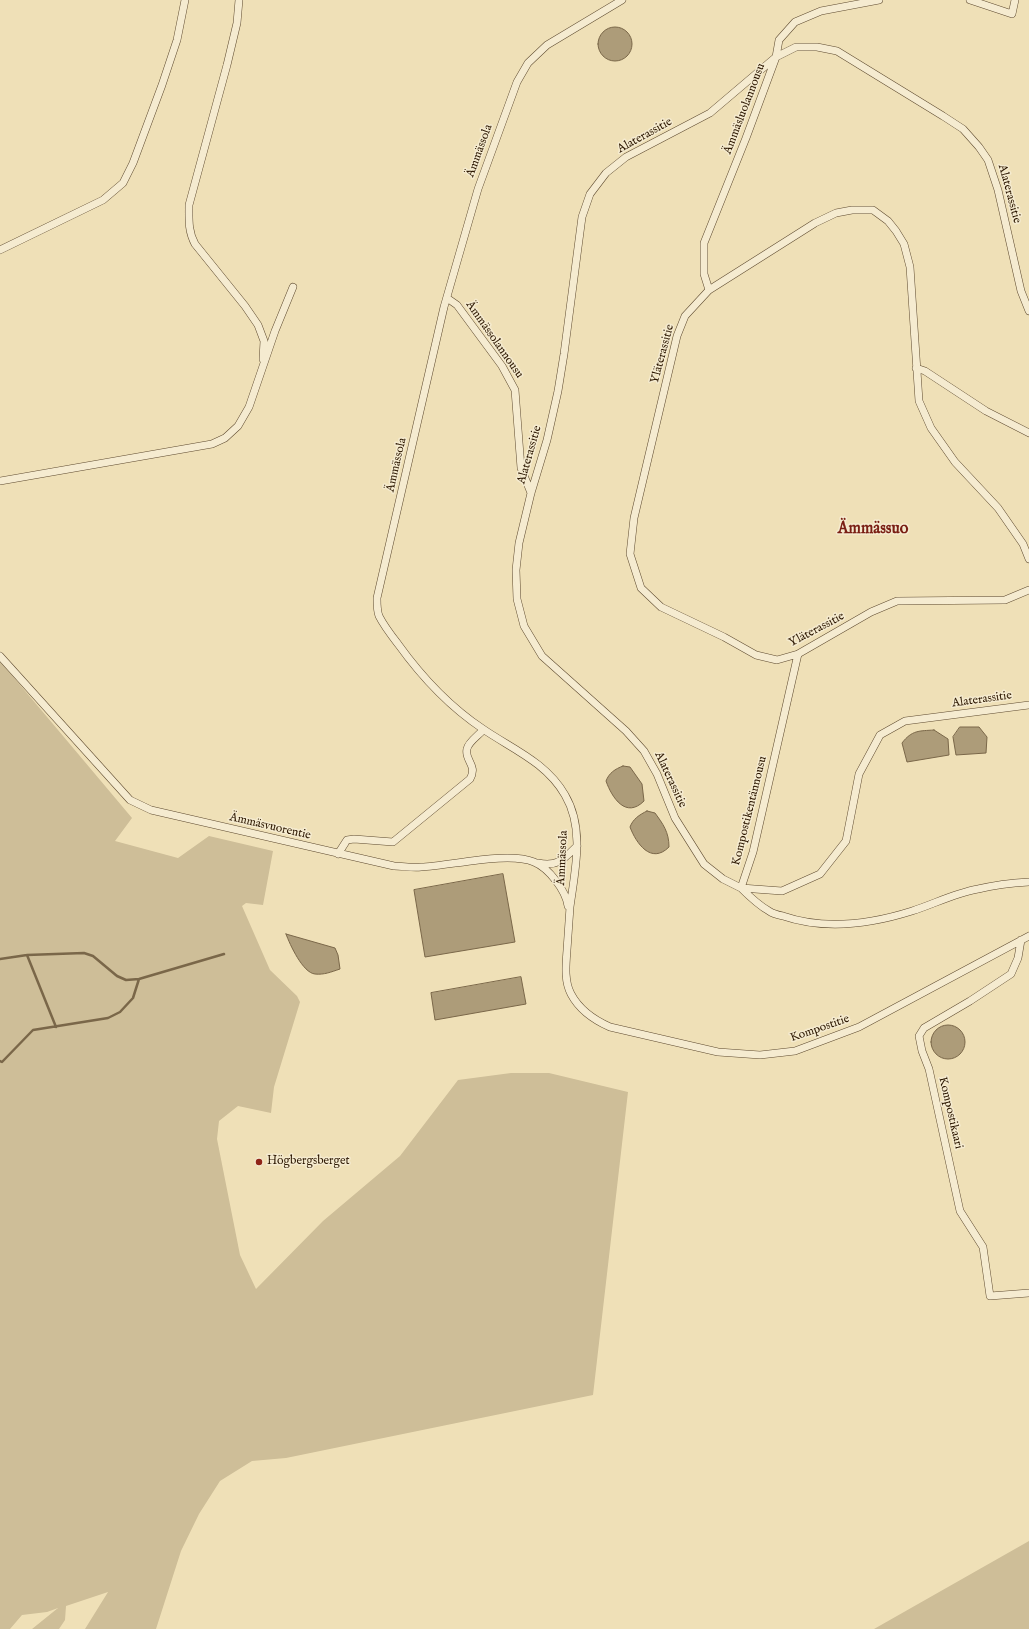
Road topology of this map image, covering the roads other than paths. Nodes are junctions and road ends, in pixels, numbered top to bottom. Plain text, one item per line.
1 (185, 0) edge
2 (239, 0) edge
3 (622, 0) edge
4 (879, 0) edge
5 (970, 0) edge
6 (1015, 0) edge
7 (776, 57) junction
8 (0, 250) edge
9 (293, 287) dead end
10 (709, 290) junction
11 (447, 298) junction
12 (1029, 311) edge
13 (263, 365) junction
14 (916, 368) junction
15 (1029, 433) edge
16 (0, 481) edge
17 (531, 493) junction
18 (1029, 559) edge
19 (1029, 590) edge
20 (798, 654) junction
21 (0, 656) edge
22 (1029, 704) edge
23 (483, 730) junction
24 (577, 846) junction
25 (338, 854) junction
26 (534, 862) junction
27 (1029, 882) edge
28 (741, 888) junction
29 (569, 916) junction
30 (1029, 936) edge
31 (1021, 940) junction
32 (1029, 1293) edge

1 - 8 street
2 - 13 street
3 - 11 street, Ämmässola
4 - 7 street, Ämmäsluolannousu
5 - 6 street
7 - 10 street, Ämmäsluolannousu
7 - 12 street, Alaterassitie
7 - 17 street, Alaterassitie
9 - 13 street
10 - 14 street, Yläterassitie
10 - 20 street, Yläterassitie
11 - 17 street, Ämmässolannousu
11 - 23 street, Ämmässola
13 - 16 street
14 - 15 street
14 - 18 street, Yläterassitie
17 - 28 street, Alaterassitie
19 - 20 street, Yläterassitie
20 - 28 street, Kompostikentännousu
21 - 25 street, Ämmäsvuorentie
22 - 28 street, Alaterassitie
23 - 24 street, Ämmässola
23 - 25 street
24 - 26 street
24 - 29 street, Ämmässola
25 - 26 street, Ämmäsvuorentie
26 - 29 street, Ämmäsvuorentie
27 - 28 street
29 - 31 street, Kompostitie
30 - 31 street, Kompostitie
31 - 32 street, Kompostikaari

